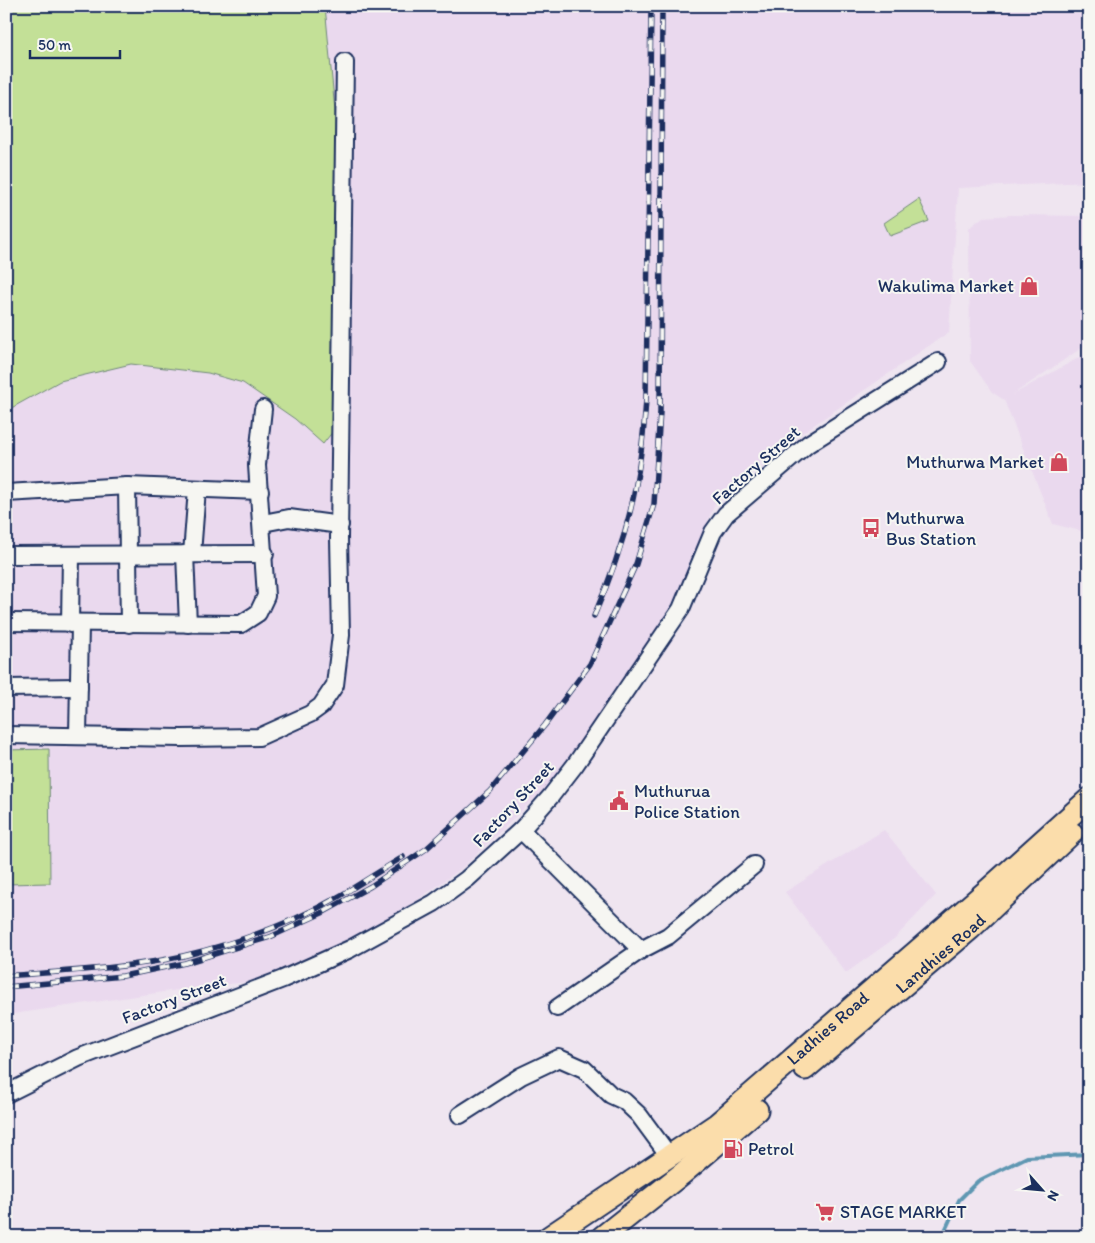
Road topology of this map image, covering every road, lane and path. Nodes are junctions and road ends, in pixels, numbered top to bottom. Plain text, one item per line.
1 (345, 62) dead end
2 (938, 362) dead end
3 (264, 409) dead end
4 (126, 486) junction
5 (197, 489) junction
6 (260, 491) junction
7 (6, 493) edge
8 (263, 523) junction
9 (340, 525) junction
10 (71, 554) junction
11 (128, 554) junction
12 (189, 554) junction
13 (265, 554) junction
14 (6, 555) edge
15 (6, 622) edge
16 (75, 624) junction
17 (129, 624) junction
18 (188, 624) junction
19 (79, 687) junction
20 (6, 688) edge
21 (6, 735) edge
22 (78, 736) junction
23 (1089, 799) edge
24 (1089, 817) edge
25 (520, 830) junction
26 (754, 865) dead end
27 (641, 950) junction
28 (557, 1008) dead end
29 (6, 1094) edge
30 (460, 1115) dead end
31 (670, 1157) junction
32 (550, 1237) edge
33 (602, 1237) edge

1 - 9 street
2 - 25 street, Factory Street
3 - 6 street
4 - 5 street
4 - 7 street
4 - 11 street
5 - 6 street
5 - 12 street
6 - 8 street
8 - 9 street
8 - 13 street
9 - 22 street
10 - 11 street
10 - 14 street
10 - 16 street
11 - 12 street
11 - 17 street
12 - 13 street
12 - 18 street
13 - 18 street
15 - 16 street
16 - 17 street
16 - 19 street
17 - 18 street
19 - 20 street
19 - 22 street
21 - 22 street
23 - 31 main road, Ladhies Road
24 - 33 main road, Landhies Road
25 - 27 street
25 - 29 street, Factory Street
26 - 27 street
27 - 28 street
30 - 31 street
31 - 32 main road, Ladhies Road

